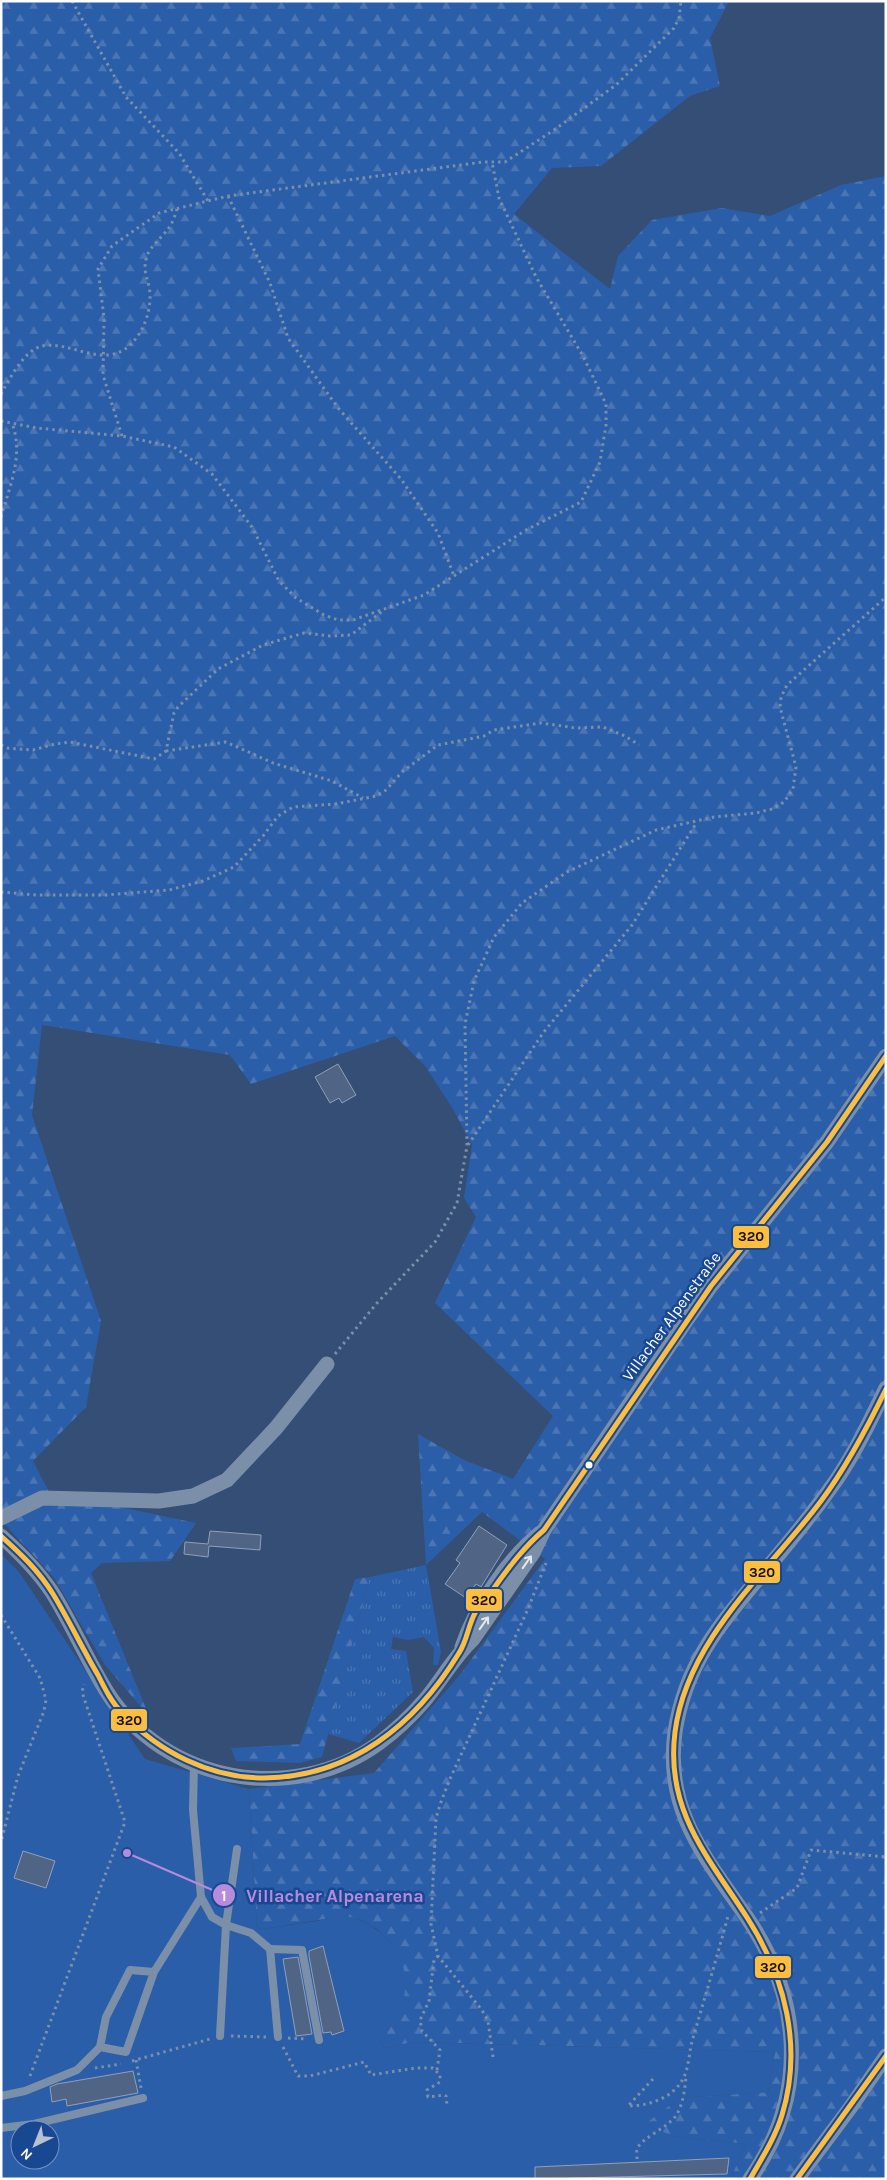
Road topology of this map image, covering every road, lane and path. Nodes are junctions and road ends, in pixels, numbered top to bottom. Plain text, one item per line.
1 (72, 1) edge
2 (681, 1) edge
3 (492, 162) junction
4 (228, 196) junction
5 (208, 200) junction
6 (178, 208) junction
7 (103, 355) junction
8 (1, 394) edge
9 (1, 421) edge
10 (11, 423) junction
11 (122, 436) junction
12 (1, 517) edge
13 (454, 576) junction
14 (886, 597) edge
15 (386, 608) junction
16 (1, 745) edge
17 (638, 745) dead end
18 (166, 751) junction
19 (364, 799) junction
20 (697, 821) junction
21 (1, 892) edge
22 (886, 1056) edge
23 (467, 1146) junction
24 (327, 1364) joint
25 (886, 1388) edge
26 (1, 1518) edge
27 (1, 1536) edge
28 (548, 1558) dead end
29 (1, 1615) edge
30 (90, 1662) junction
31 (194, 1764) junction
32 (1, 1842) edge
33 (237, 1849) dead end
34 (886, 1857) edge
35 (200, 1898) junction
36 (734, 1900) junction
37 (749, 1920) junction
38 (226, 1925) junction
39 (270, 1949) junction
40 (438, 1956) junction
41 (154, 1972) junction
42 (220, 2036) junction
43 (278, 2037) junction
44 (319, 2040) joint
45 (100, 2047) junction
46 (886, 2056) edge
47 (493, 2057) dead end
48 (136, 2060) junction
49 (77, 2070) junction
50 (437, 2070) junction
51 (686, 2075) junction
52 (653, 2079) dead end
53 (142, 2090) dead end
54 (25, 2091) junction
55 (1, 2096) edge
56 (143, 2098) dead end
57 (447, 2105) dead end
58 (1, 2128) edge
59 (637, 2159) dead end
60 (750, 2179) edge
61 (797, 2179) edge

1 - 5 path
2 - 3 path
3 - 4 path
3 - 13 path
4 - 5 path
4 - 13 path
5 - 6 path
6 - 7 path
6 - 7 path
7 - 8 path
7 - 11 path
9 - 10 path
10 - 11 path
10 - 12 path
11 - 15 path
13 - 15 path
14 - 20 path
15 - 18 path
16 - 18 path
17 - 19 path
18 - 19 path
19 - 21 path
20 - 23 path
20 - 23 path
22 - 31 street, Villacher Alpenstraße
23 - 24 path
24 - 26 street
25 - 36 street
27 - 30 street, Villacher Alpenstraße
28 - 40 path
29 - 32 path
30 - 31 street, Villacher Alpenstraße
30 - 54 path
31 - 35 lane
33 - 38 lane
34 - 37 path
35 - 38 lane
35 - 41 lane
36 - 37 street
36 - 51 path
37 - 60 street
38 - 39 lane
38 - 42 lane
39 - 43 lane
39 - 44 lane
40 - 47 path
40 - 50 path
41 - 45 lane
41 - 45 lane
42 - 43 path
42 - 48 path
43 - 44 path
43 - 50 path
45 - 49 lane
46 - 61 street
48 - 49 path
48 - 53 path
49 - 54 lane
50 - 57 path
51 - 52 path
51 - 59 path
54 - 55 lane
56 - 58 lane

